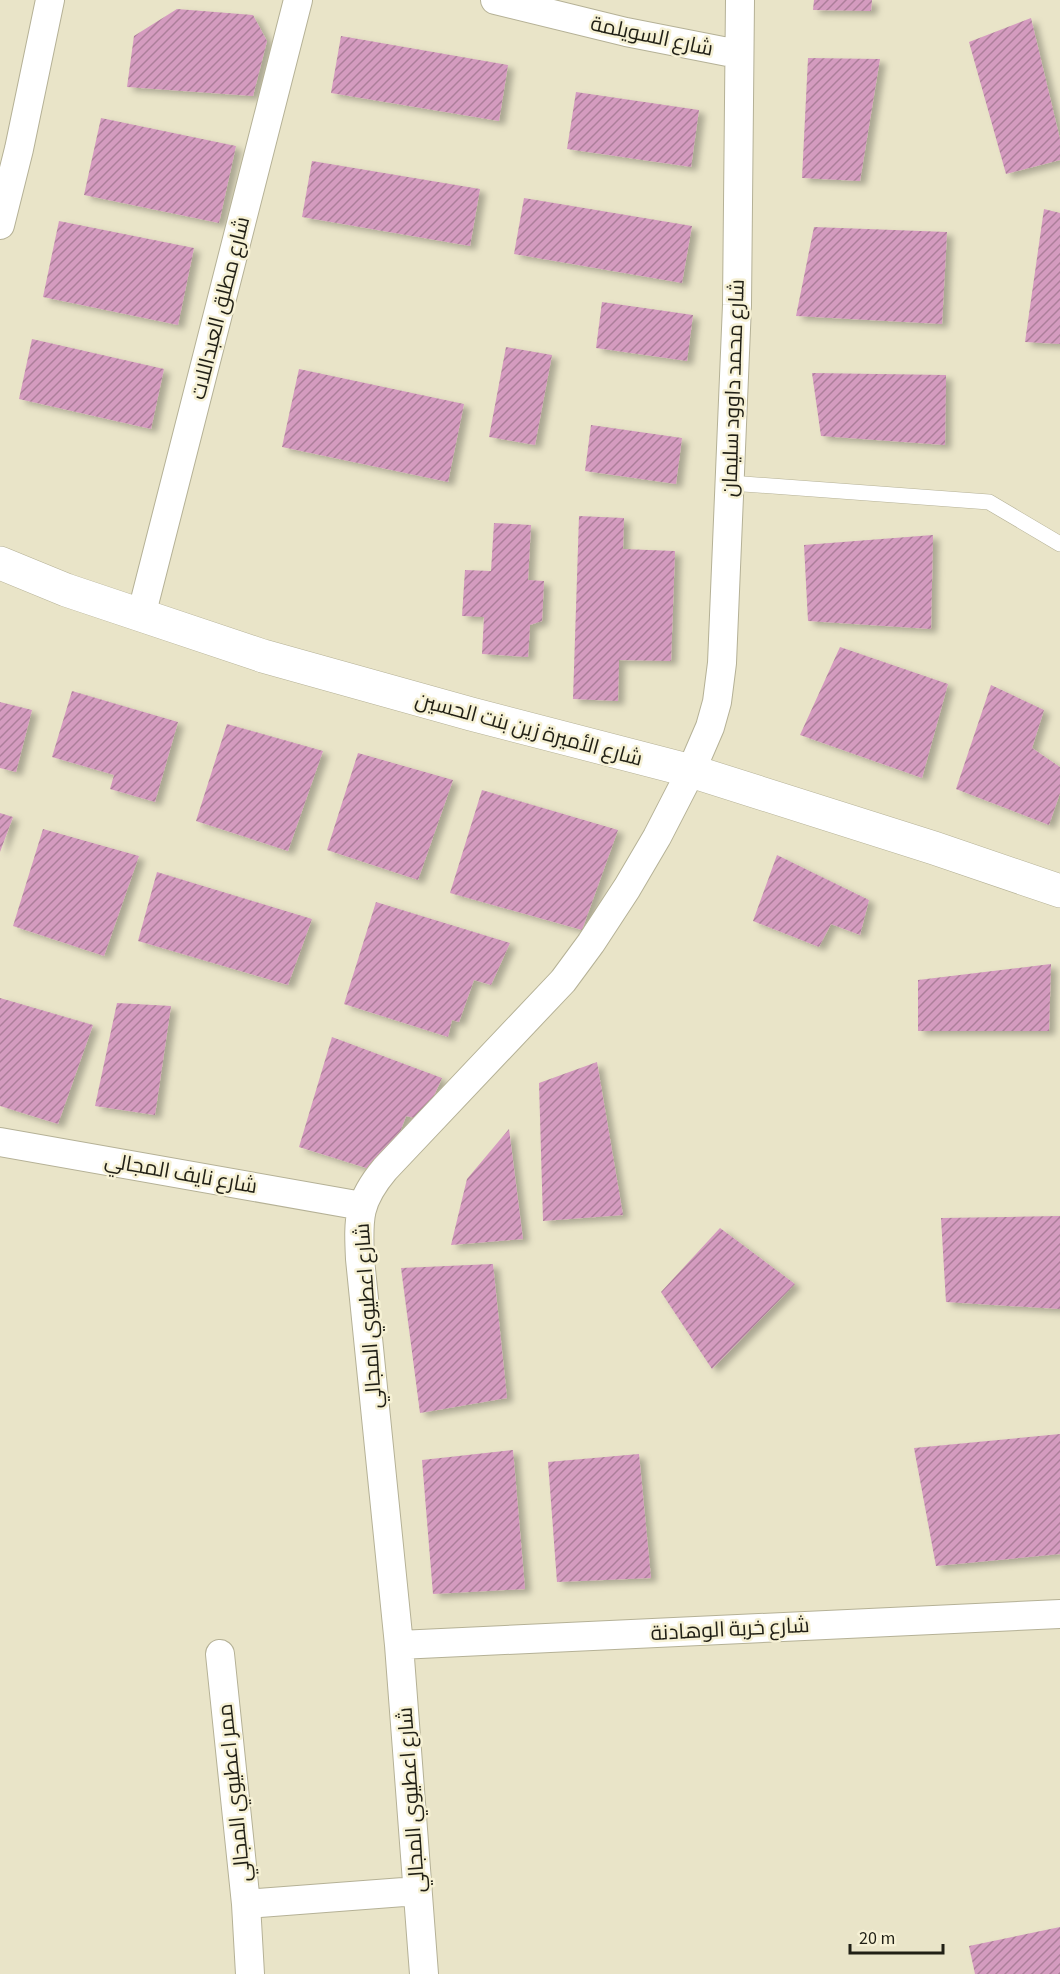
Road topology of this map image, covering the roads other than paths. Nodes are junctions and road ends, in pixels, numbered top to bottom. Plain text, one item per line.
1 (50, 0) edge
2 (298, 0) edge
3 (495, 0) edge
4 (740, 0) edge
5 (738, 54) junction
6 (0, 225) edge
7 (730, 483) junction
8 (1060, 544) edge
9 (0, 563) edge
10 (141, 615) junction
11 (691, 771) junction
12 (1060, 891) edge
13 (0, 1142) edge
14 (362, 1206) junction
15 (1060, 1614) edge
16 (399, 1646) junction
17 (220, 1654) dead end
18 (417, 1892) junction
19 (246, 1904) junction
20 (250, 1974) edge
21 (424, 1974) edge

1 - 6 street
2 - 10 street, شارع مطلق العبداللات
3 - 5 street, شارع السويلمة
4 - 5 street, شارع محمد داوود سليمان
5 - 7 street, شارع محمد داوود سليمان
7 - 8 lane
7 - 11 street, شارع محمد داوود سليمان
9 - 10 street, شارع الأميرة زين بنت الحسين
10 - 11 street, شارع الأميرة زين بنت الحسين
11 - 12 street, شارع الأميرة زين بنت الحسين
11 - 14 street, شارع اعطيوي المجالي
13 - 14 street, شارع نايف المجالي
14 - 16 street, شارع اعطيوي المجالي
15 - 16 street, شارع خربة الوهادنة
16 - 18 street, شارع اعطيوي المجالي
17 - 19 street, ممر اعطيوي المجالي
18 - 19 street, ممر اعطيوي المجالي
18 - 21 street, شارع اعطيوي المجالي
19 - 20 street

